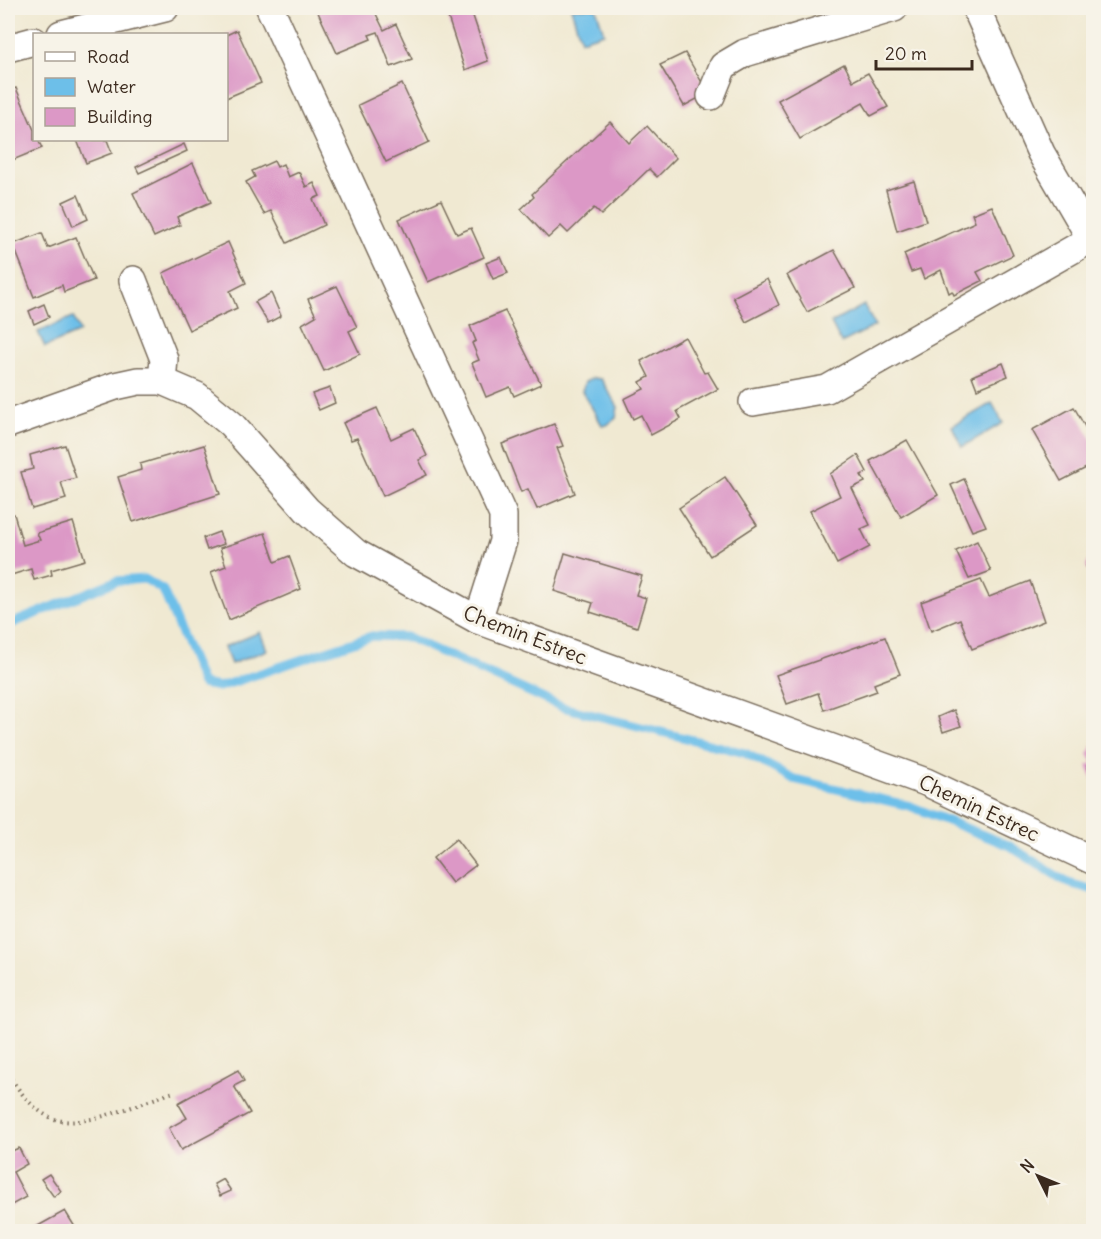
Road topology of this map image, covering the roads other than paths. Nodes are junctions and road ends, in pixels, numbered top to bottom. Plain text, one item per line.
1 (165, 8) edge
2 (270, 8) edge
3 (894, 8) edge
4 (976, 8) edge
5 (65, 33) edge
6 (33, 41) edge
7 (8, 48) edge
8 (711, 96) dead end
9 (1092, 242) edge
10 (133, 279) dead end
11 (162, 381) junction
12 (753, 402) dead end
13 (8, 424) edge
14 (478, 620) junction
15 (1094, 861) edge

1 - 5 street
2 - 14 street
3 - 8 street
4 - 9 street
6 - 7 street
9 - 12 street
10 - 11 street
11 - 13 street, Chemin Estrec
11 - 14 street, Chemin Estrec
14 - 15 street, Chemin Estrec

